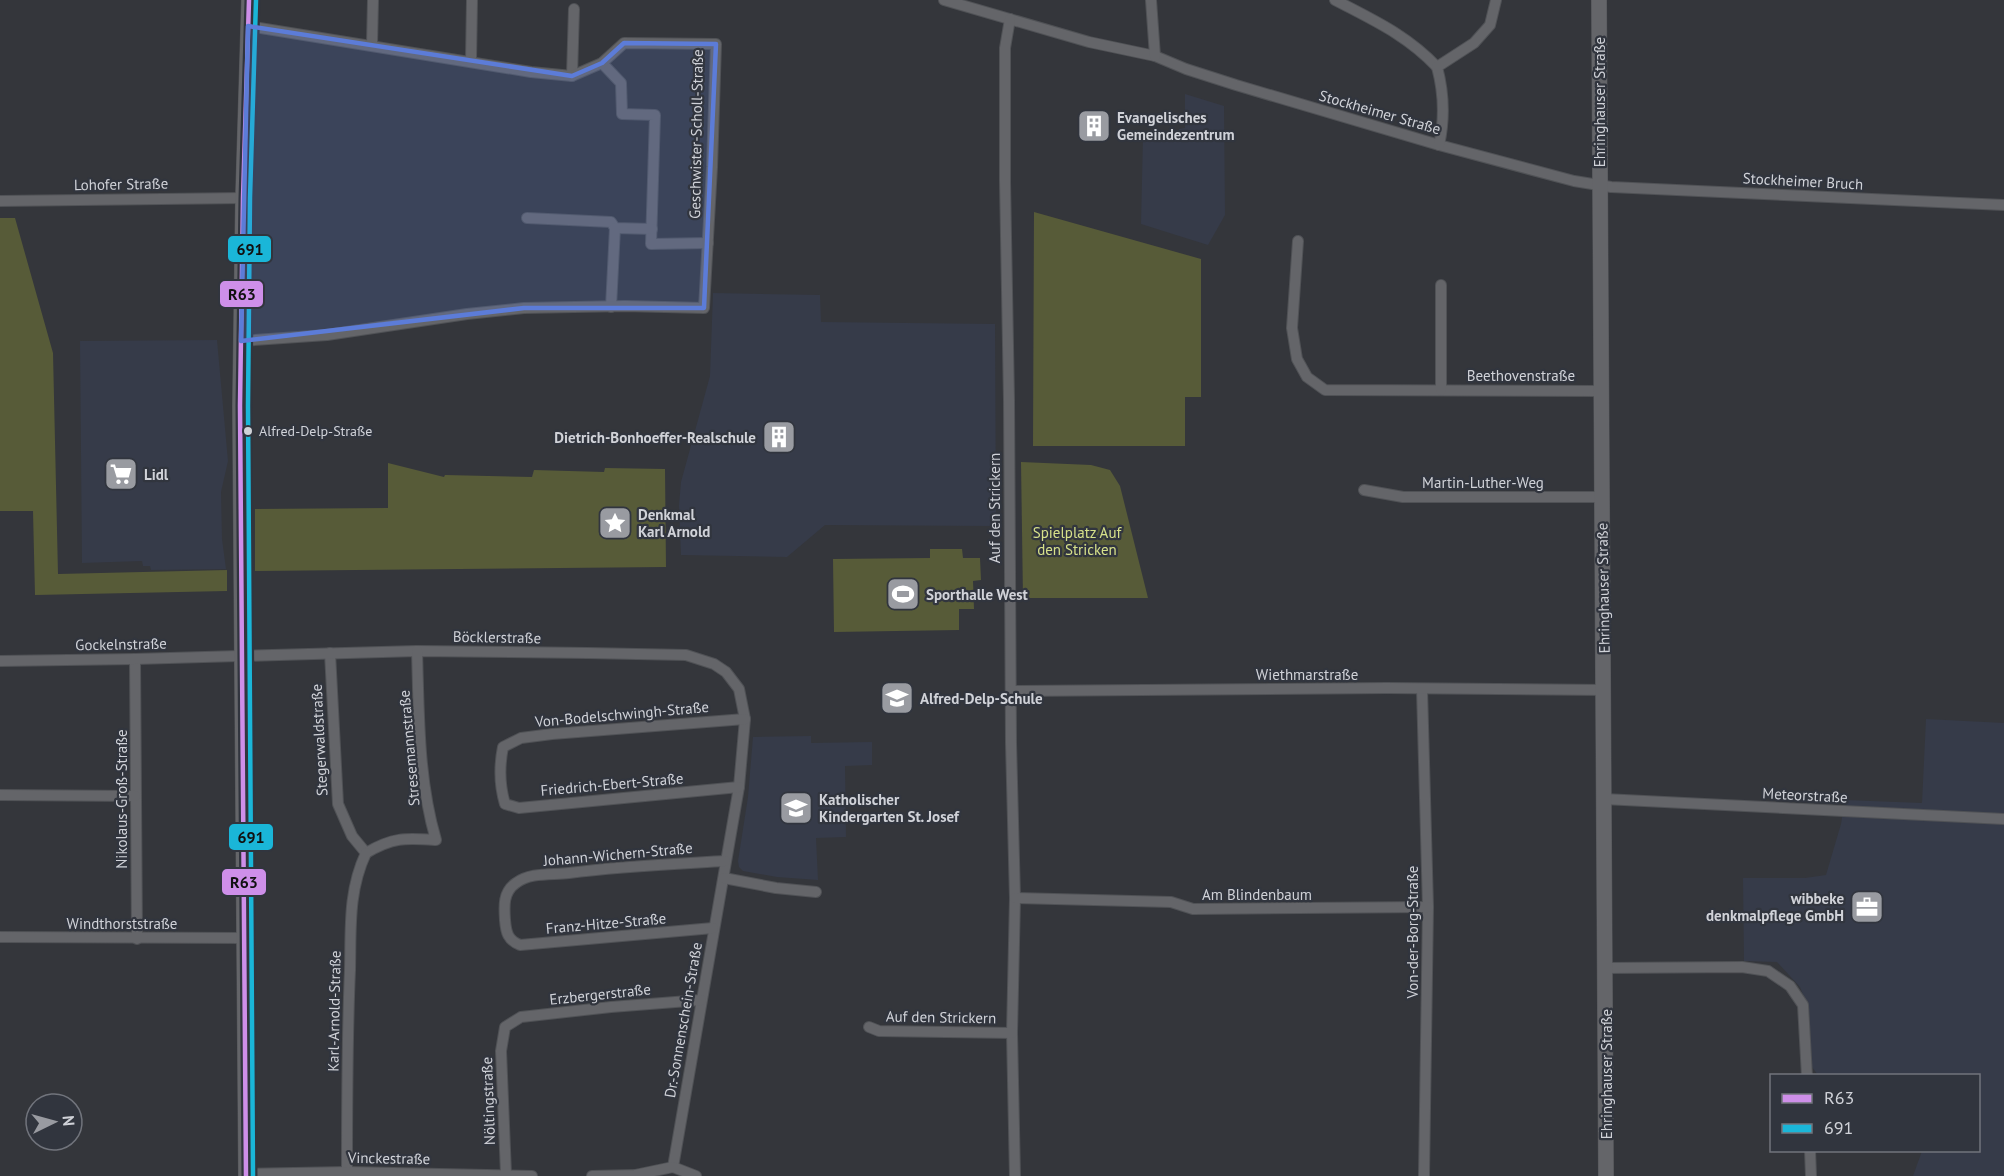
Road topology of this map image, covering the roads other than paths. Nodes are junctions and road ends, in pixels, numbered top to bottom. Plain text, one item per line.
1 (249, 0) edge
2 (373, 0) edge
3 (472, 0) edge
4 (944, 0) edge
5 (1151, 0) edge
6 (1335, 0) edge
7 (1496, 0) edge
8 (1599, 0) edge
9 (574, 9) dead end
10 (1010, 19) junction
11 (248, 26) junction
12 (372, 45) junction
13 (1155, 56) junction
14 (471, 61) junction
15 (602, 63) junction
16 (1437, 67) junction
17 (572, 76) junction
18 (1439, 145) junction
19 (1600, 185) junction
20 (243, 198) junction
21 (0, 201) edge
22 (2004, 205) edge
23 (527, 218) dead end
24 (615, 228) junction
25 (652, 230) junction
26 (1298, 241) dead end
27 (708, 243) junction
28 (1441, 285) dead end
29 (611, 307) junction
30 (241, 341) junction
31 (1441, 390) junction
32 (1601, 391) junction
33 (1364, 490) dead end
34 (1602, 497) junction
35 (417, 651) junction
36 (330, 652) junction
37 (242, 655) junction
38 (135, 659) junction
39 (0, 661) edge
40 (739, 689) joint
41 (1422, 689) junction
42 (1604, 690) junction
43 (1011, 691) junction
44 (745, 719) junction
45 (500, 787) joint
46 (739, 787) junction
47 (0, 795) edge
48 (135, 796) junction
49 (1604, 799) junction
50 (2004, 819) edge
51 (366, 853) junction
52 (725, 861) junction
53 (724, 878) junction
54 (816, 892) dead end
55 (1015, 898) junction
56 (1428, 907) junction
57 (713, 928) junction
58 (506, 933) joint
59 (0, 938) edge
60 (243, 938) junction
61 (137, 939) junction
62 (1605, 968) junction
63 (701, 1000) junction
64 (869, 1027) dead end
65 (505, 1028) joint
66 (1012, 1033) junction
67 (1807, 1074) edge
68 (1810, 1152) edge
69 (673, 1167) junction
70 (347, 1172) junction
71 (506, 1174) junction
72 (246, 1175) edge
73 (532, 1176) edge
74 (592, 1176) edge
75 (696, 1176) edge
76 (1016, 1176) edge
77 (1424, 1176) edge
78 (1606, 1176) edge
79 (1811, 1176) edge

1 - 11 street
2 - 12 street
3 - 14 street
4 - 10 street, Stockheimer Straße
5 - 13 street
6 - 16 street
7 - 16 street
8 - 19 street, Ehringhauser Straße
9 - 17 street
10 - 13 street, Stockheimer Straße
10 - 43 street, Auf den Strickern
11 - 12 street
11 - 20 street
12 - 14 street
13 - 18 street, Stockheimer Straße
14 - 17 street
15 - 17 street
15 - 25 street
15 - 27 street, Geschwister-Scholl-Straße
16 - 18 street
18 - 19 street, Stockheimer Straße
19 - 22 street, Stockheimer Bruch
19 - 32 street, Ehringhauser Straße
20 - 21 street, Lohofer Straße
20 - 30 street
23 - 24 street
24 - 25 street
24 - 29 street
25 - 27 street
26 - 31 street, Beethovenstraße
27 - 29 street, Geschwister-Scholl-Straße
28 - 31 street
29 - 30 street
30 - 37 street
31 - 32 street, Beethovenstraße
32 - 34 street, Ehringhauser Straße
33 - 34 street, Martin-Luther-Weg
34 - 42 street, Ehringhauser Straße
35 - 36 street, Böcklerstraße
35 - 40 street, Böcklerstraße
35 - 51 street, Stresemannstraße
36 - 37 street, Böcklerstraße
36 - 51 street, Stegerwaldstraße
37 - 38 street, Gockelnstraße
37 - 60 street
38 - 39 street, Gockelnstraße
38 - 48 street, Nikolaus-Groß-Straße
40 - 44 street, Dr.-Sonnenschein-Straße
41 - 42 street, Wiethmarstraße
41 - 43 street, Wiethmarstraße
41 - 56 street, Von-der-Borg-Straße
42 - 49 street, Ehringhauser Straße
43 - 55 street, Auf den Strickern
44 - 45 street, Von-Bodelschwingh-Straße
44 - 46 street, Dr.-Sonnenschein-Straße
45 - 46 street, Friedrich-Ebert-Straße
46 - 52 street, Dr.-Sonnenschein-Straße
47 - 48 street
48 - 61 street, Nikolaus-Groß-Straße
49 - 50 street, Meteorstraße
49 - 62 street, Ehringhauser Straße
51 - 70 street, Karl-Arnold-Straße
52 - 53 street, Dr.-Sonnenschein-Straße
52 - 58 street, Johann-Wichern-Straße
53 - 54 street
53 - 57 street, Dr.-Sonnenschein-Straße
55 - 56 street, Am Blindenbaum
55 - 66 street, Auf den Strickern
56 - 77 street, Von-der-Borg-Straße
57 - 58 street, Franz-Hitze-Straße
57 - 63 street, Dr.-Sonnenschein-Straße
59 - 61 street, Windthorststraße
60 - 61 street, Windthorststraße
60 - 72 street
62 - 67 street
62 - 78 street, Ehringhauser Straße
63 - 65 street, Erzbergerstraße
63 - 69 street, Dr.-Sonnenschein-Straße
64 - 66 street, Auf den Strickern
65 - 71 street, Nöltingstraße
66 - 76 street, Auf den Strickern
68 - 79 street
69 - 74 street
69 - 75 street
70 - 71 street, Vinckestraße
70 - 72 street, Vinckestraße
71 - 73 street, Vinckestraße

